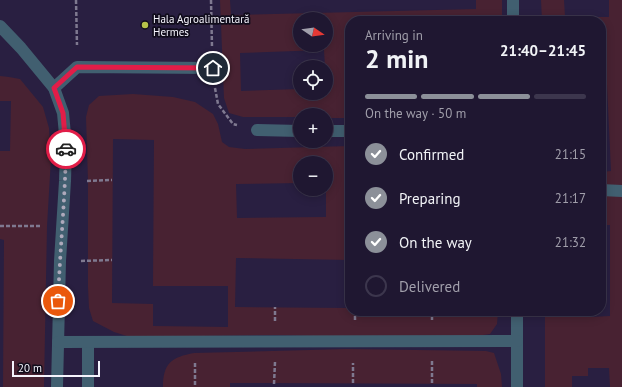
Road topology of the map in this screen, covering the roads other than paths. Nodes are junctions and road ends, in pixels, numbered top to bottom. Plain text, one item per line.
1 (513, 0) edge
2 (513, 16) edge
3 (0, 26) edge
4 (213, 68) road end
5 (54, 88) junction
6 (257, 130) road end
7 (293, 131) edge
8 (333, 131) edge
9 (345, 131) edge
10 (606, 190) edge
11 (622, 191) edge
12 (516, 316) edge
13 (517, 341) junction
14 (58, 342) junction
15 (88, 342) junction
16 (57, 387) edge
17 (88, 387) edge
18 (517, 387) edge

1 - 2 street
3 - 5 street
4 - 5 street
5 - 14 street
6 - 7 street
8 - 9 street
10 - 11 street
12 - 13 street
13 - 15 street
13 - 18 street
14 - 15 street
14 - 16 street
15 - 17 street

